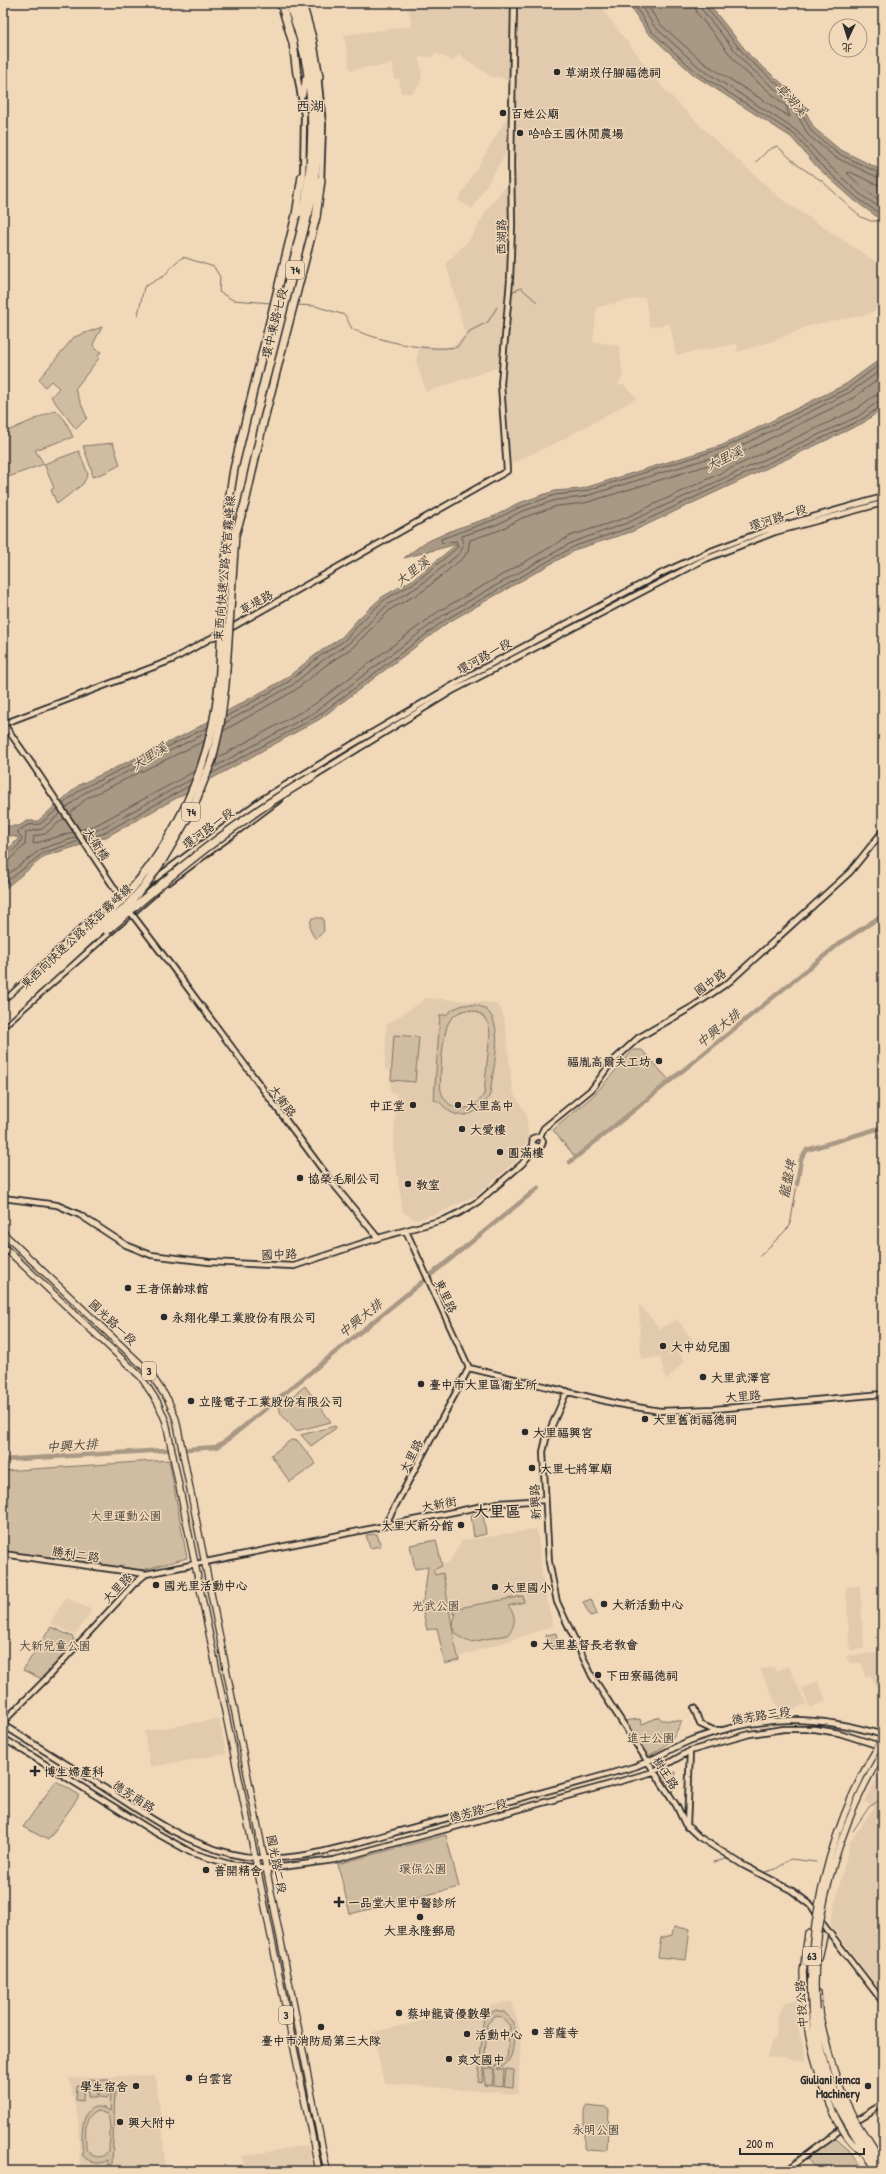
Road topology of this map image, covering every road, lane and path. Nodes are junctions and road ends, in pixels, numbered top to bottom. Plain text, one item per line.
1 (281, 3) edge
2 (288, 3) edge
3 (296, 3) edge
4 (302, 3) edge
5 (514, 3) edge
6 (297, 74) joint
7 (319, 77) junction
8 (302, 97) junction
9 (302, 176) junction
10 (322, 180) junction
11 (507, 470) joint
12 (883, 497) edge
13 (883, 503) edge
14 (232, 534) junction
15 (230, 628) junction
16 (220, 634) junction
17 (3, 724) edge
18 (313, 776) junction
19 (883, 831) edge
20 (127, 897) junction
21 (176, 972) joint
22 (34, 992) junction
23 (3, 1005) edge
24 (3, 1010) edge
25 (3, 1015) edge
26 (3, 1019) edge
27 (3, 1026) edge
28 (540, 1136) junction
29 (533, 1145) junction
30 (3, 1198) edge
31 (406, 1231) junction
32 (3, 1233) edge
33 (378, 1238) junction
34 (3, 1246) edge
35 (469, 1368) junction
36 (567, 1391) junction
37 (883, 1394) edge
38 (545, 1500) junction
39 (385, 1525) junction
40 (3, 1554) edge
41 (204, 1562) junction
42 (196, 1563) junction
43 (146, 1574) junction
44 (562, 1616) joint
45 (694, 1708) dead end
46 (3, 1723) edge
47 (726, 1730) junction
48 (883, 1735) edge
49 (3, 1738) edge
50 (883, 1739) edge
51 (883, 1747) edge
52 (690, 1751) junction
53 (883, 1751) edge
54 (647, 1763) junction
55 (653, 1772) junction
56 (688, 1827) junction
57 (255, 1858) junction
58 (265, 1859) junction
59 (257, 1868) junction
60 (267, 1869) junction
61 (808, 1933) dead end
62 (824, 1936) dead end
63 (883, 2002) edge
64 (300, 2037) junction
65 (291, 2038) junction
66 (883, 2104) edge
67 (866, 2154) junction
68 (883, 2166) edge
69 (883, 2169) edge
70 (319, 2171) edge
71 (327, 2171) edge
72 (785, 2171) edge
73 (877, 2171) edge

1 - 6 highway
2 - 8 street, 環中東路七段
2 - 14 highway, 東西向快速公路 快官霧峰線 / 74, bridge
3 - 7 street, 環中東路七段
3 - 14 highway, 東西向快速公路 快官霧峰線 / 74, bridge
4 - 7 highway
5 - 11 street, 西湖路
6 - 8 street, 環中東路七段
7 - 10 street, 環中東路七段
8 - 9 street, 環中東路七段
9 - 14 highway, bridge
9 - 16 street, 環中東路七段
10 - 14 highway, bridge
10 - 15 street, 環中東路七段
11 - 15 street, 草堤路
12 - 20 street, 環河路一段
13 - 18 street, 環河路一段
14 - 22 highway, 東西向快速公路 快官霧峰線 / 74, bridge
14 - 24 highway, 東西向快速公路 快官霧峰線 / 74, bridge
15 - 16 street, 草堤路
16 - 17 street, 草堤路
17 - 21 street, 大衛橋, bridge
18 - 22 highway, bridge
18 - 27 street, 環河路一段
19 - 28 street, 國中路
20 - 23 street
20 - 23 highway, bridge
20 - 25 street
21 - 33 street, 大衛路
22 - 26 highway, 東西向快速公路 快官霧峰線 / 74, bridge
28 - 29 street, 國中路
28 - 29 street, 國中路
29 - 31 street, 國中路
30 - 33 street, 國中路
31 - 33 street, 國中路
31 - 35 street, 東里路
32 - 41 main road, 國光路一段 / 3
34 - 42 main road, 國光路一段 / 3
35 - 36 street, 大里路
35 - 39 street, 大里路
36 - 37 street, 大里路
36 - 38 street, 新興路
38 - 39 street, 大新街
38 - 44 street, 新興路
39 - 41 street, 大里路
40 - 43 street, 勝利二路
41 - 42 street, 大里路
41 - 58 main road, 國光路二段 / 3
42 - 43 street, 大里路
42 - 57 main road, 國光路二段 / 3
43 - 46 street, 大里路
44 - 54 street, 樹王路
45 - 47 street
46 - 57 street, 德芳南路
47 - 48 street, 德芳路三段
47 - 54 street, 德芳路三段
49 - 59 street, 德芳南路
50 - 67 main road, 中投公路 / 63, bridge
51 - 52 street, 德芳路三段
52 - 55 street, 德芳路二段
52 - 56 street
53 - 69 main road, 中投公路 / 63, bridge
54 - 55 street, 樹王路
54 - 58 street, 德芳路二段
55 - 56 street, 樹王路
55 - 60 street, 德芳路二段
56 - 63 street, 樹王路
57 - 58 street, 德芳南路
57 - 59 main road, 國光路二段 / 3
58 - 60 main road, 國光路二段 / 3
59 - 60 street, 德芳南路
59 - 65 main road, 國光路二段 / 3
60 - 64 main road, 國光路二段 / 3
61 - 67 main road, bridge
62 - 68 main road, bridge
64 - 65 main road
64 - 71 main road, 國光路二段 / 3
65 - 70 main road, 國光路二段 / 3
66 - 72 street
67 - 73 main road, 中投公路 / 63, bridge

